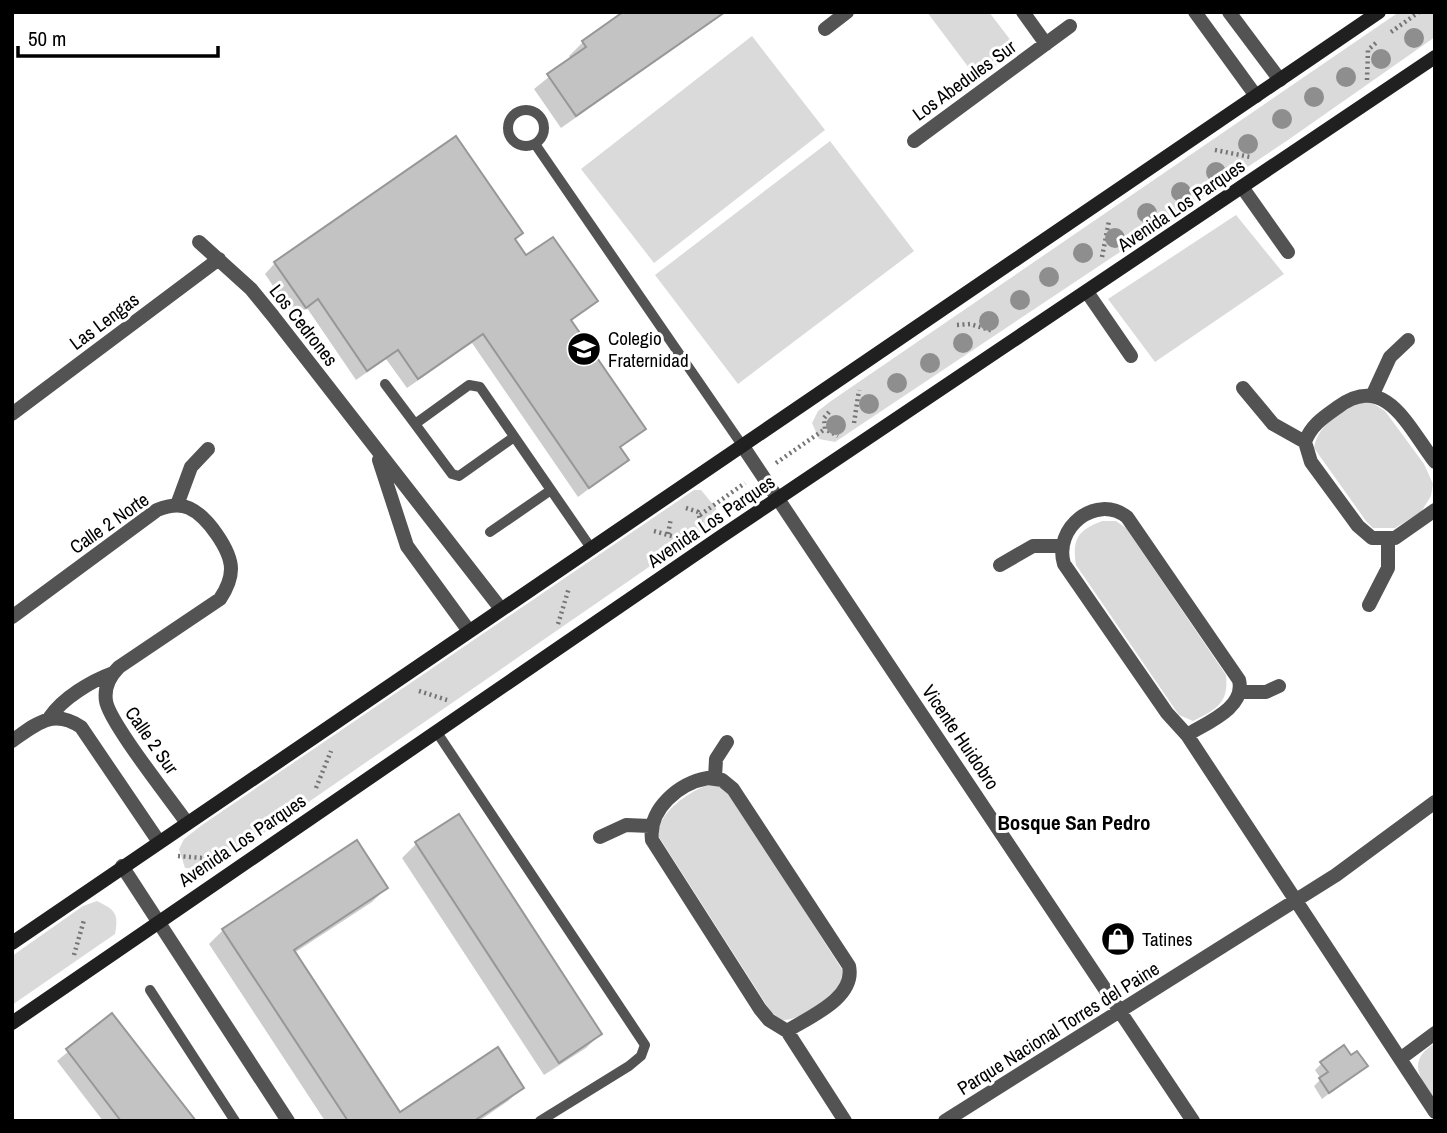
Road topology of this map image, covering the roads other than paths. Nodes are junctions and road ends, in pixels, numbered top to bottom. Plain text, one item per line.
1 (847, 12) edge
2 (1023, 12) edge
3 (1195, 12) edge
4 (1229, 12) edge
5 (1379, 12) edge
6 (1070, 26) dead end
7 (825, 29) dead end
8 (1046, 44) junction
9 (1435, 57) edge
10 (1280, 80) junction
11 (1256, 96) junction
12 (914, 141) dead end
13 (535, 144) dead end
14 (1242, 187) junction
15 (199, 242) dead end
16 (1288, 251) dead end
17 (219, 259) junction
18 (1087, 292) junction
19 (1408, 340) dead end
20 (1132, 356) dead end
21 (385, 384) dead end
22 (1243, 388) dead end
23 (1373, 394) junction
24 (12, 414) edge
25 (415, 424) junction
26 (514, 437) junction
27 (369, 440) junction
28 (1305, 442) junction
29 (743, 445) junction
30 (208, 449) dead end
31 (1435, 462) edge
32 (551, 490) junction
33 (779, 499) junction
34 (177, 505) junction
35 (1435, 510) edge
36 (490, 532) dead end
37 (1388, 540) junction
38 (1061, 546) junction
39 (591, 548) junction
40 (1000, 565) dead end
41 (1369, 604) dead end
42 (501, 610) junction
43 (12, 617) edge
44 (469, 631) junction
45 (113, 673) junction
46 (1279, 686) dead end
47 (1241, 692) junction
48 (50, 717) junction
49 (436, 731) junction
50 (1187, 735) junction
51 (12, 741) edge
52 (726, 742) dead end
53 (715, 778) junction
54 (1435, 802) edge
55 (187, 823) junction
56 (650, 826) junction
57 (600, 837) dead end
58 (159, 842) junction
59 (122, 866) junction
60 (1295, 901) junction
61 (158, 921) junction
62 (12, 943) edge
63 (150, 990) dead end
64 (1121, 1012) junction
65 (12, 1023) edge
66 (787, 1031) junction
67 (1435, 1033) edge
68 (1399, 1059) junction
69 (1435, 1112) edge
70 (946, 1120) edge
71 (235, 1121) edge
72 (288, 1121) edge
73 (540, 1121) edge
74 (845, 1121) edge
75 (1193, 1121) edge

1 - 7 street
2 - 8 street
3 - 11 street
4 - 10 street
5 - 10 main road
6 - 8 street, Los Abedules Sur
8 - 12 street, Los Abedules Sur
9 - 14 main road, Avenida Los Parques
10 - 11 main road
11 - 29 main road
13 - 29 lane
14 - 16 street
14 - 18 main road, Avenida Los Parques
15 - 17 street, Los Cedrones
17 - 24 street, Las Lengas
17 - 27 street, Los Cedrones
18 - 20 street
18 - 33 main road, Avenida Los Parques
19 - 23 street
21 - 25 lane
22 - 28 street
23 - 28 street
23 - 31 street
25 - 26 lane
25 - 26 lane
26 - 32 lane
27 - 42 street, Los Cedrones
27 - 44 street, Los Cedrones
28 - 37 street
29 - 33 street, Vicente Huidobro
29 - 39 main road
30 - 34 street, Calle 2 Norte
32 - 36 lane
32 - 39 lane
33 - 49 main road, Avenida Los Parques
33 - 64 street, Vicente Huidobro
34 - 43 street, Calle 2 Norte
34 - 45 street
35 - 37 street
37 - 41 street
38 - 40 street
38 - 47 street
38 - 50 street
39 - 42 main road
42 - 44 main road
44 - 55 main road
45 - 48 street
45 - 55 street, Calle 2 Sur
46 - 47 street
47 - 50 street
48 - 51 street
48 - 58 street
49 - 61 main road, Avenida Los Parques
49 - 73 lane
50 - 60 street
52 - 53 street
53 - 56 street
53 - 66 street
54 - 60 street, Parque Nacional Torres del Paine
55 - 58 main road
56 - 57 street
56 - 66 street
58 - 59 main road
59 - 61 street
59 - 62 main road
60 - 64 street, Parque Nacional Torres del Paine
60 - 68 street
61 - 65 main road, Avenida Los Parques
61 - 72 street
63 - 71 lane
64 - 70 street, Parque Nacional Torres del Paine
64 - 75 street, Vicente Huidobro
66 - 74 street
67 - 68 street
68 - 69 street

